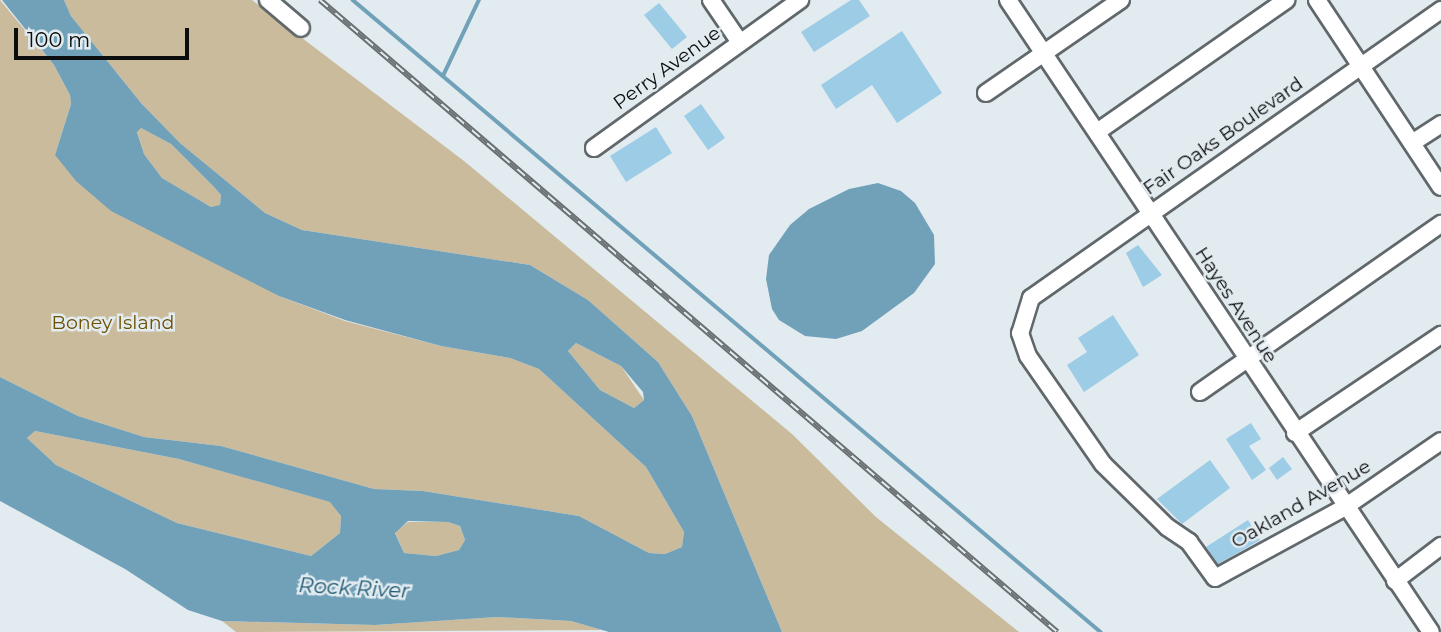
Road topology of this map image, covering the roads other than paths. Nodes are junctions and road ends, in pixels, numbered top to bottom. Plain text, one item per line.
1 (268, 0) edge
2 (711, 0) edge
3 (800, 0) edge
4 (1008, 0) edge
5 (1121, 0) edge
6 (1286, 0) edge
7 (1317, 0) edge
8 (1441, 10) edge
9 (301, 28) dead end
10 (739, 41) junction
11 (1043, 52) junction
12 (1360, 64) junction
13 (986, 93) dead end
14 (1441, 124) edge
15 (1097, 132) junction
16 (1412, 143) junction
17 (594, 148) dead end
18 (1441, 187) edge
19 (1151, 212) junction
20 (1441, 224) edge
21 (1441, 335) edge
22 (1246, 360) junction
23 (1200, 392) dead end
24 (1295, 433) junction
25 (1441, 441) edge
26 (1345, 507) junction
27 (1441, 546) edge
28 (1215, 578) joint
29 (1395, 581) junction
30 (1431, 632) edge

1 - 9 street
2 - 10 street
3 - 10 street, Perry Avenue
4 - 11 street, Hayes Avenue
5 - 11 street
6 - 15 street
7 - 12 street
8 - 12 street, Fair Oaks Boulevard
10 - 17 street, Perry Avenue
11 - 13 street
11 - 15 street, Hayes Avenue
12 - 16 street
12 - 19 street, Fair Oaks Boulevard
14 - 16 street
15 - 19 street, Hayes Avenue
16 - 18 street
19 - 22 street, Hayes Avenue
19 - 28 street, Fair Oaks Boulevard
20 - 22 street
21 - 24 street
22 - 23 street
22 - 24 street, Hayes Avenue
24 - 26 street, Hayes Avenue
25 - 26 street, Oakland Avenue
26 - 28 street, Oakland Avenue
26 - 29 street, Hayes Avenue
27 - 29 street
29 - 30 street, Hayes Avenue

